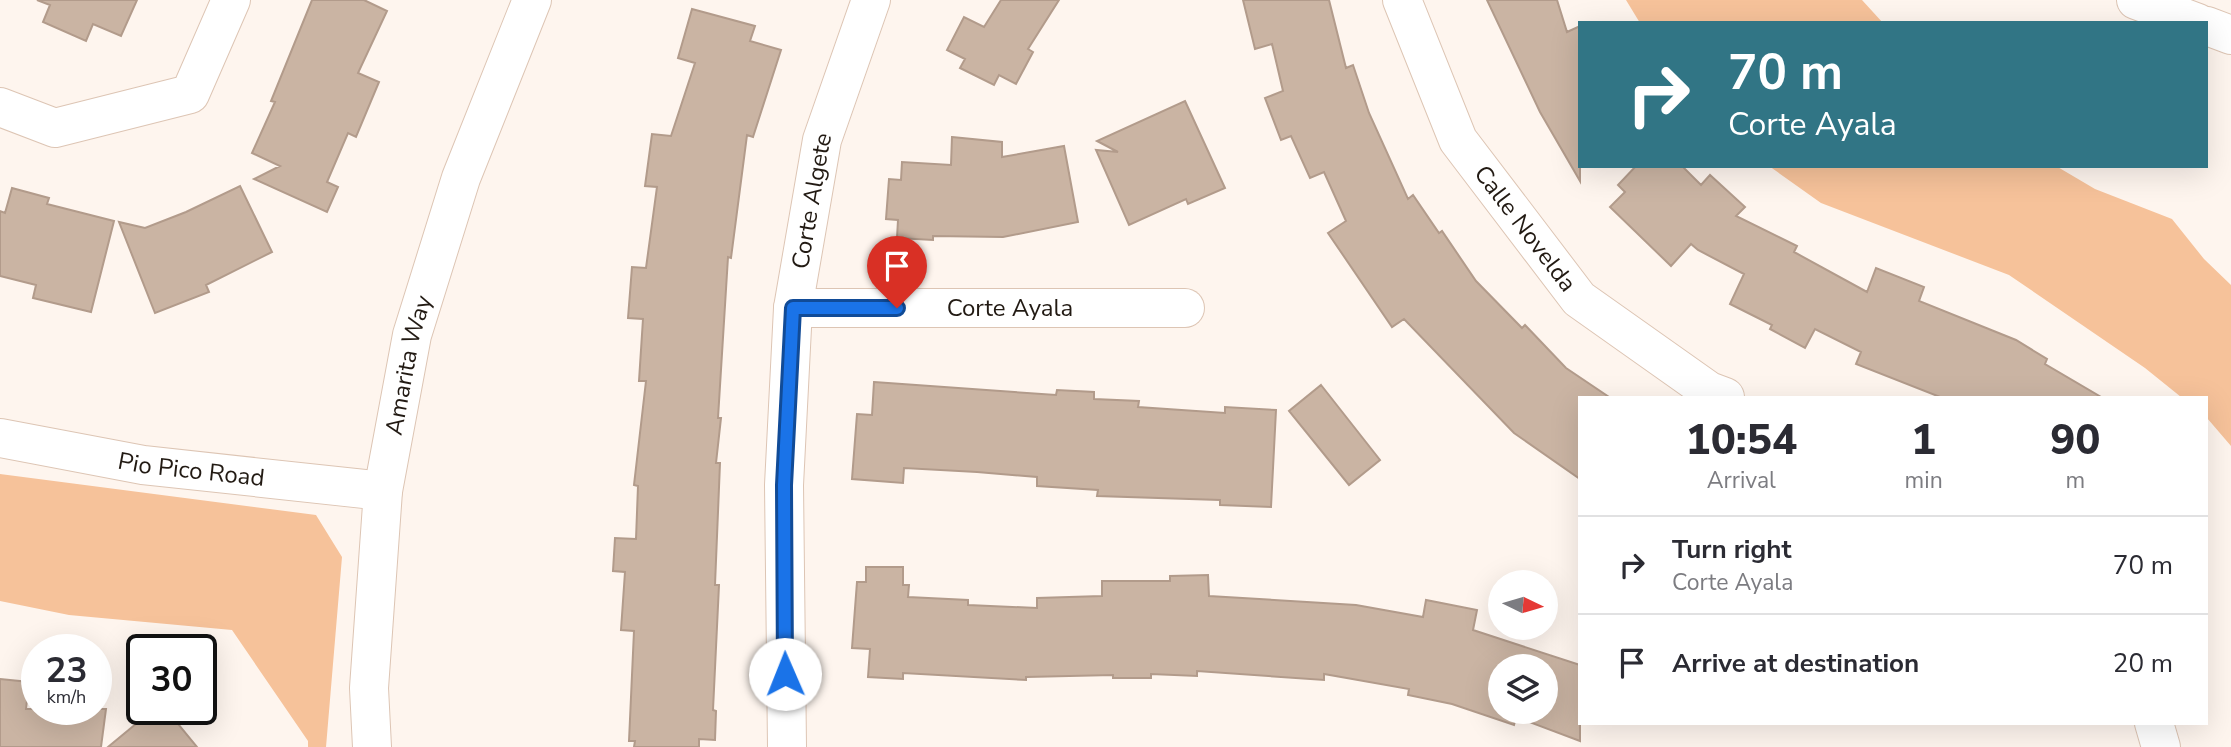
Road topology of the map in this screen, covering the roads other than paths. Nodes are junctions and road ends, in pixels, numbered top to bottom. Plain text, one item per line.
1 (232, 0) edge
2 (532, 0) edge
3 (1402, 0) edge
4 (2136, 0) edge
5 (861, 1) edge
6 (2193, 21) edge
7 (2208, 26) edge
8 (2231, 35) edge
9 (0, 107) edge
10 (793, 308) junction
11 (1185, 308) dead end
12 (1722, 396) edge
13 (0, 438) edge
14 (383, 491) junction
15 (2155, 725) edge
16 (372, 747) edge
17 (787, 747) edge
18 (2161, 747) edge

1 - 9 street
2 - 14 street, Amarita Way
3 - 12 street, Calle Novelda
4 - 6 street
5 - 10 street, Corte Algete
7 - 8 street
10 - 11 street, Corte Ayala
10 - 17 street, Corte Algete
13 - 14 street, Pio Pico Road
14 - 16 street, Amarita Way
15 - 18 street

